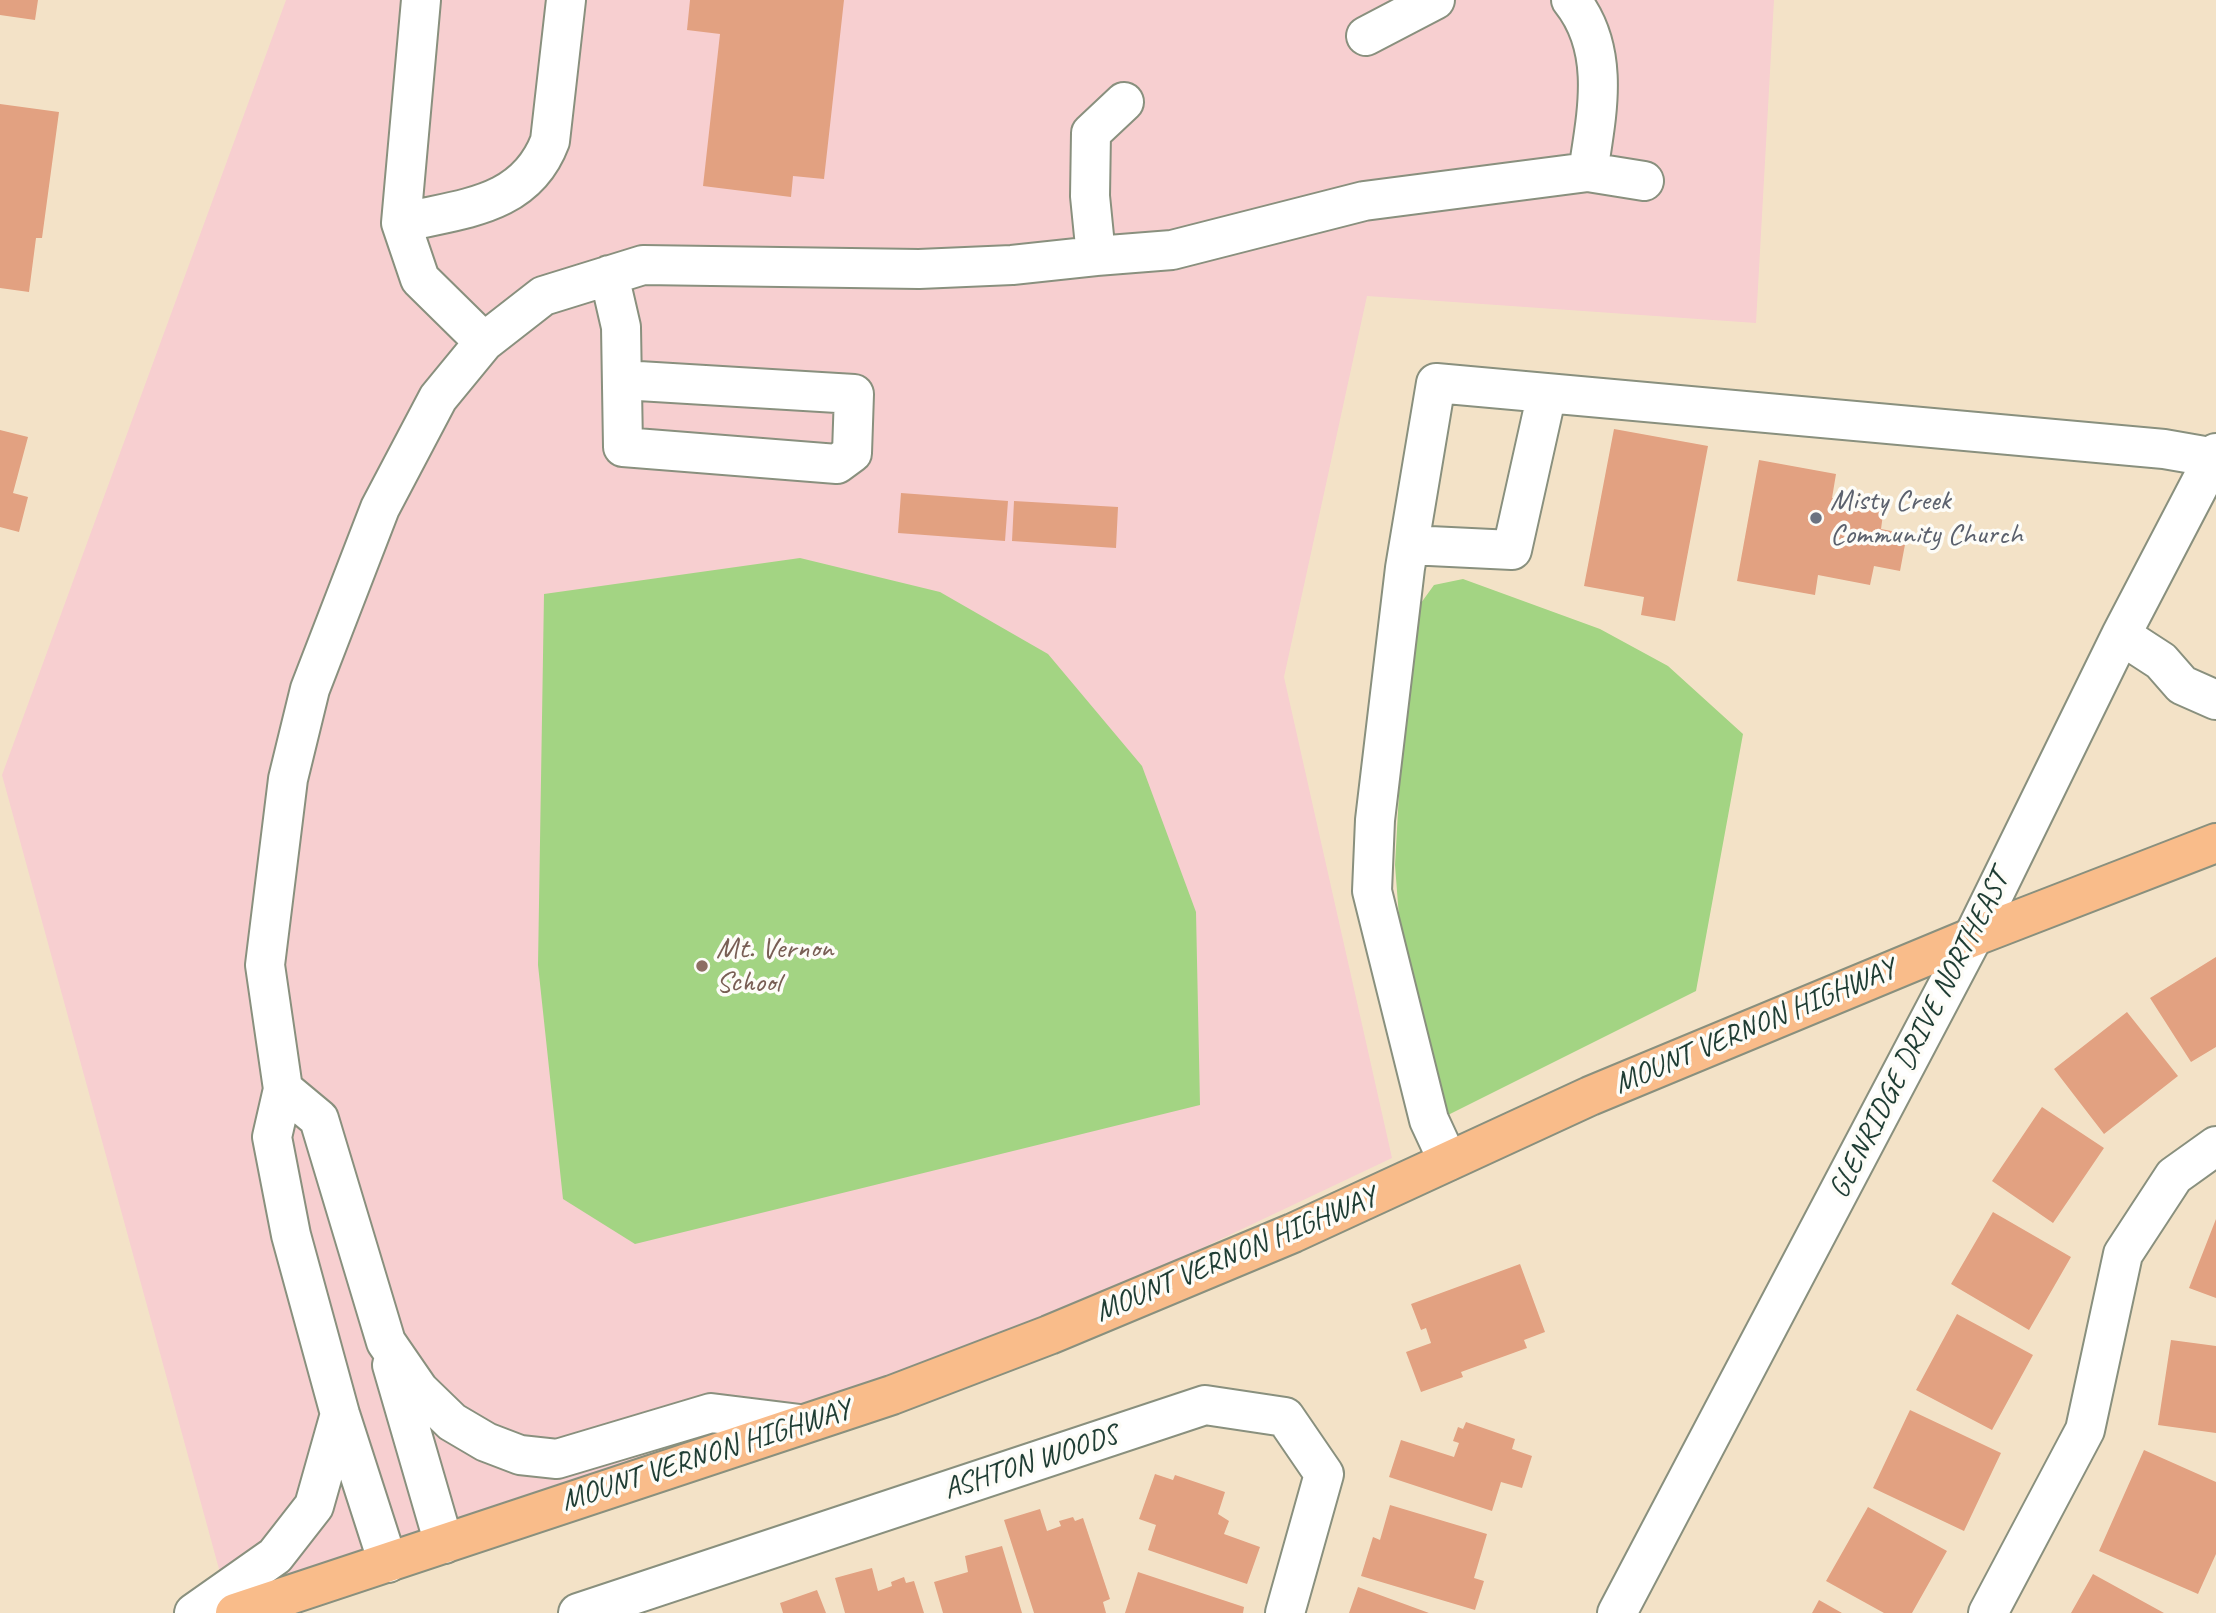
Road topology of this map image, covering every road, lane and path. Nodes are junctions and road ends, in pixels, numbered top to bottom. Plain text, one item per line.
1 (422, 0) edge
2 (566, 0) edge
3 (1435, 0) edge
4 (1571, 0) edge
5 (1366, 36) dead end
6 (1124, 102) dead end
7 (1588, 172) junction
8 (1644, 181) dead end
9 (401, 223) junction
10 (1096, 257) junction
11 (609, 275) junction
12 (484, 342) junction
13 (622, 380) junction
14 (1547, 393) junction
15 (2215, 456) edge
16 (1409, 545) junction
17 (2121, 635) junction
18 (2216, 700) edge
19 (2216, 843) edge
20 (1973, 937) junction
21 (283, 1089) junction
22 (2216, 1146) edge
23 (1448, 1161) junction
24 (386, 1342) junction
25 (340, 1414) junction
26 (800, 1424) junction
27 (444, 1544) junction
28 (388, 1563) junction
29 (194, 1613) edge
30 (235, 1613) edge
31 (578, 1613) edge
32 (1285, 1613) edge
33 (1618, 1613) edge
34 (1988, 1613) edge

1 - 9 street
2 - 9 street
3 - 5 street
4 - 7 street
6 - 10 street
7 - 8 street
7 - 10 street
9 - 12 street
10 - 11 street
11 - 12 street
11 - 13 street
12 - 21 street
13 - 13 street
14 - 15 street
14 - 16 street
14 - 16 street
15 - 17 street, GLENRIDGE DRIVE NORTHEAST
16 - 23 street
17 - 18 street
17 - 20 street, GLENRIDGE DRIVE NORTHEAST
19 - 20 main road, MOUNT VERNON HIGHWAY
20 - 23 main road, MOUNT VERNON HIGHWAY
20 - 33 street, GLENRIDGE DRIVE NORTHEAST
21 - 24 street
21 - 25 street
22 - 34 street
23 - 26 main road, MOUNT VERNON HIGHWAY
24 - 26 street
24 - 27 street
25 - 28 street
25 - 29 street
26 - 27 main road, MOUNT VERNON HIGHWAY
27 - 28 main road, MOUNT VERNON HIGHWAY
28 - 30 main road, MOUNT VERNON HIGHWAY
31 - 32 street, ASHTON WOODS

